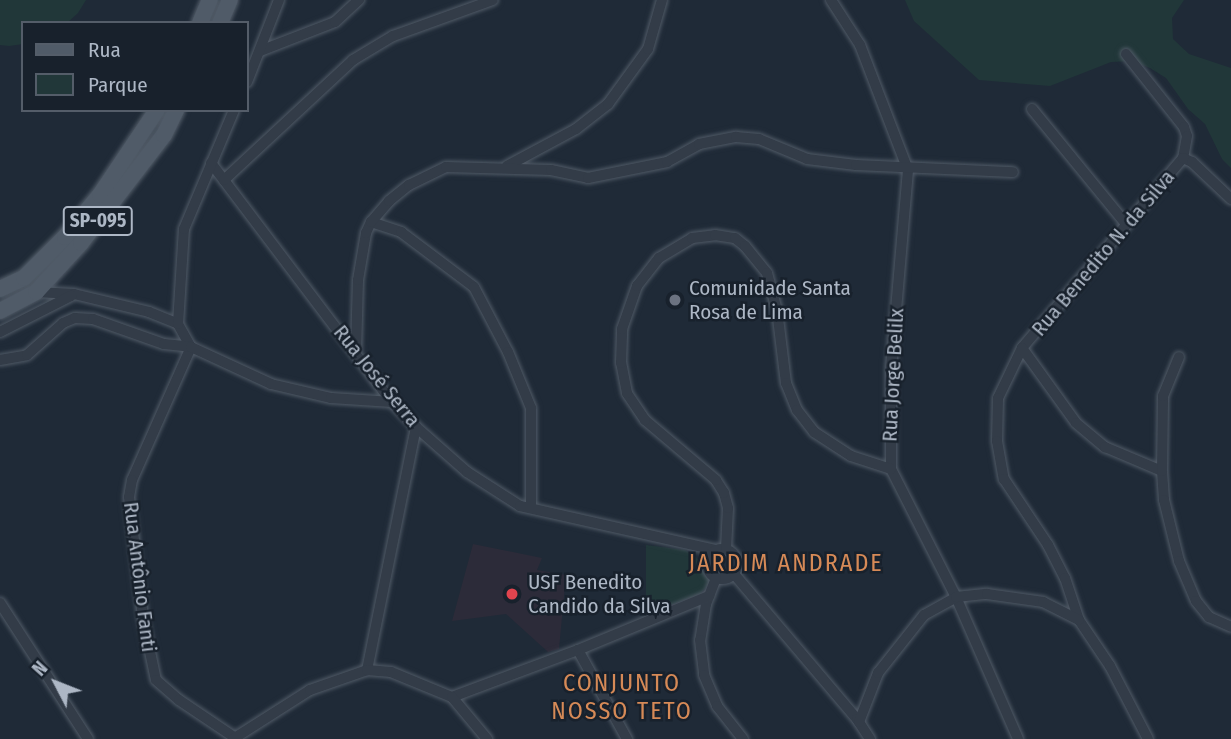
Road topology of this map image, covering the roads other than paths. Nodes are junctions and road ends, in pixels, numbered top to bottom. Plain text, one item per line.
1 (210, 0) edge
2 (230, 0) edge
3 (279, 0) edge
4 (359, 0) edge
5 (493, 0) edge
6 (662, 0) edge
7 (831, 0) edge
8 (201, 21) edge
9 (221, 21) edge
10 (260, 51) junction
11 (1126, 54) dead end
12 (248, 80) edge
13 (1032, 108) dead end
14 (156, 112) edge
15 (175, 112) edge
16 (233, 112) edge
17 (1183, 158) junction
18 (211, 163) junction
19 (506, 167) junction
20 (908, 170) junction
21 (1013, 172) dead end
22 (224, 180) junction
23 (1231, 199) edge
24 (371, 222) junction
25 (1126, 224) junction
26 (0, 289) edge
27 (36, 292) junction
28 (74, 294) junction
29 (0, 311) edge
30 (178, 324) junction
31 (0, 332) edge
32 (191, 347) junction
33 (1022, 348) junction
34 (356, 351) junction
35 (1178, 357) dead end
36 (0, 360) edge
37 (392, 402) junction
38 (416, 427) junction
39 (891, 470) junction
40 (1161, 471) junction
41 (531, 508) junction
42 (720, 549) junction
43 (734, 574) junction
44 (716, 578) junction
45 (709, 596) junction
46 (956, 597) junction
47 (0, 603) edge
48 (1079, 620) junction
49 (1231, 627) edge
50 (578, 650) junction
51 (368, 670) junction
52 (452, 697) junction
53 (859, 722) junction
54 (234, 738) edge
55 (88, 739) edge
56 (486, 739) edge
57 (627, 739) edge
58 (743, 739) edge
59 (870, 739) edge
60 (1018, 739) edge
61 (1148, 739) edge

1 - 8 main road
2 - 9 main road
3 - 10 street
4 - 10 street
5 - 22 street
6 - 19 street
7 - 20 street, Rua Jorge Belilx
10 - 12 street
11 - 17 street, Rua Benedito N. da Silva
13 - 25 street
14 - 26 main road, SP-095
15 - 27 main road, SP-095
16 - 18 street
17 - 23 street
17 - 25 street, Rua Benedito N. da Silva
18 - 22 street, Rua José Serra
18 - 30 street
19 - 20 street
19 - 24 street
20 - 21 street
20 - 39 street, Rua Jorge Belilx
22 - 34 street, Rua José Serra
24 - 34 street
24 - 41 street
25 - 33 street, Rua Benedito N. da Silva
27 - 28 street
27 - 29 main road, SP-095
28 - 30 street
28 - 31 street
30 - 32 street
32 - 36 street
32 - 37 street
32 - 54 street, Rua Antônio Fanti
33 - 40 street
33 - 48 street, Rua Benedito N. da Silva
34 - 37 street, Rua José Serra
35 - 40 street
37 - 38 street, Rua José Serra
38 - 41 street, Rua José Serra
38 - 51 street
39 - 42 street
39 - 46 street, Rua Jorge Belilx
40 - 49 street
41 - 42 street, Rua José Serra
42 - 43 street
42 - 44 street
43 - 44 street
43 - 53 street
44 - 45 street
45 - 50 street
45 - 58 street
46 - 48 street
46 - 53 street
46 - 60 street, Rua Jorge Belilx
47 - 55 street
48 - 61 street
50 - 52 street
50 - 57 street
51 - 52 street
51 - 54 street
52 - 56 street
53 - 59 street

